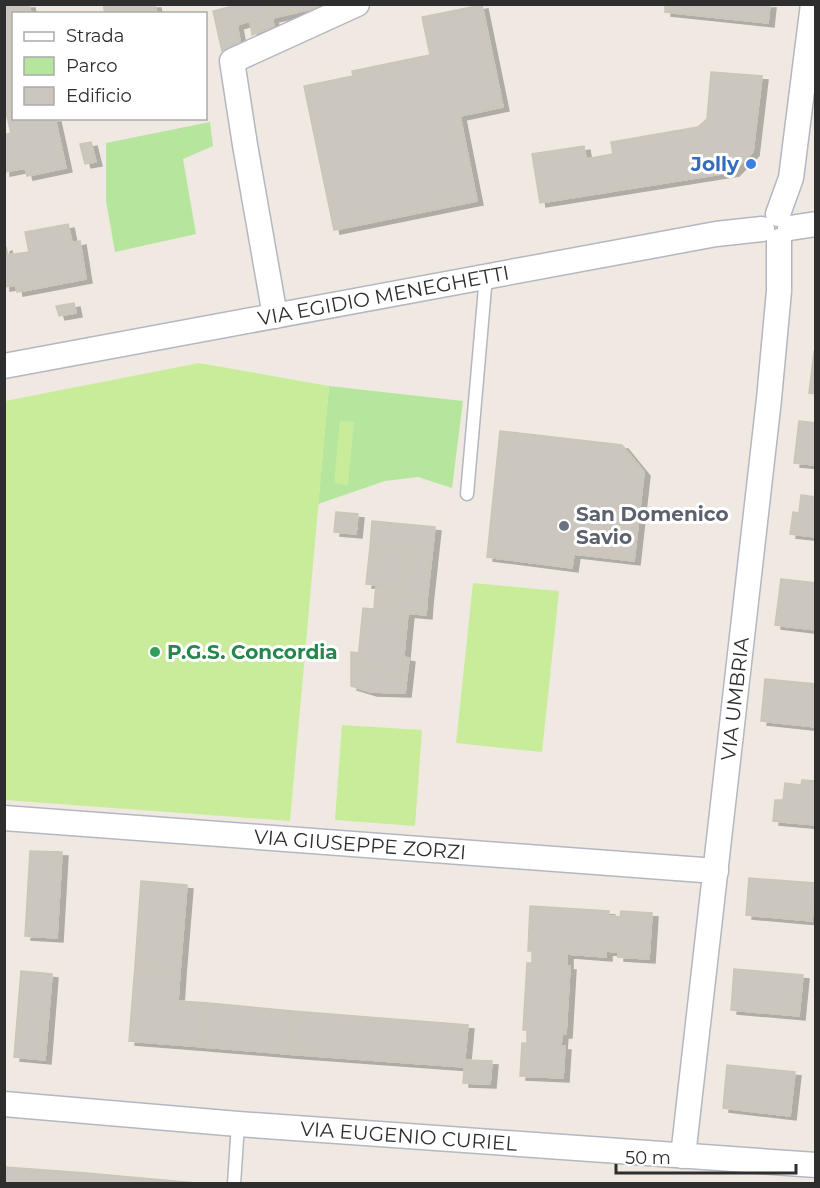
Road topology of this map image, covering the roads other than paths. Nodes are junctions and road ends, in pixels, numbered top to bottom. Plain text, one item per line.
1 (357, 4) edge
2 (813, 4) edge
3 (816, 224) edge
4 (777, 228) junction
5 (486, 276) junction
6 (275, 316) junction
7 (4, 366) edge
8 (467, 494) dead end
9 (4, 818) edge
10 (716, 871) junction
11 (4, 1104) edge
12 (238, 1124) junction
13 (684, 1156) junction
14 (816, 1166) edge
15 (234, 1184) edge

1 - 6 street
2 - 4 street, VIA UMBRIA
3 - 4 street, VIA EGIDIO MENEGHETTI
4 - 5 street, VIA EGIDIO MENEGHETTI
4 - 10 street, VIA UMBRIA
5 - 6 street, VIA EGIDIO MENEGHETTI
5 - 8 lane
6 - 7 street, VIA EGIDIO MENEGHETTI
9 - 10 street, VIA GIUSEPPE ZORZI
10 - 13 street, VIA UMBRIA
11 - 12 street, VIA EUGENIO CURIEL
12 - 13 street, VIA EUGENIO CURIEL
12 - 15 lane
13 - 14 street, VIA EUGENIO CURIEL

